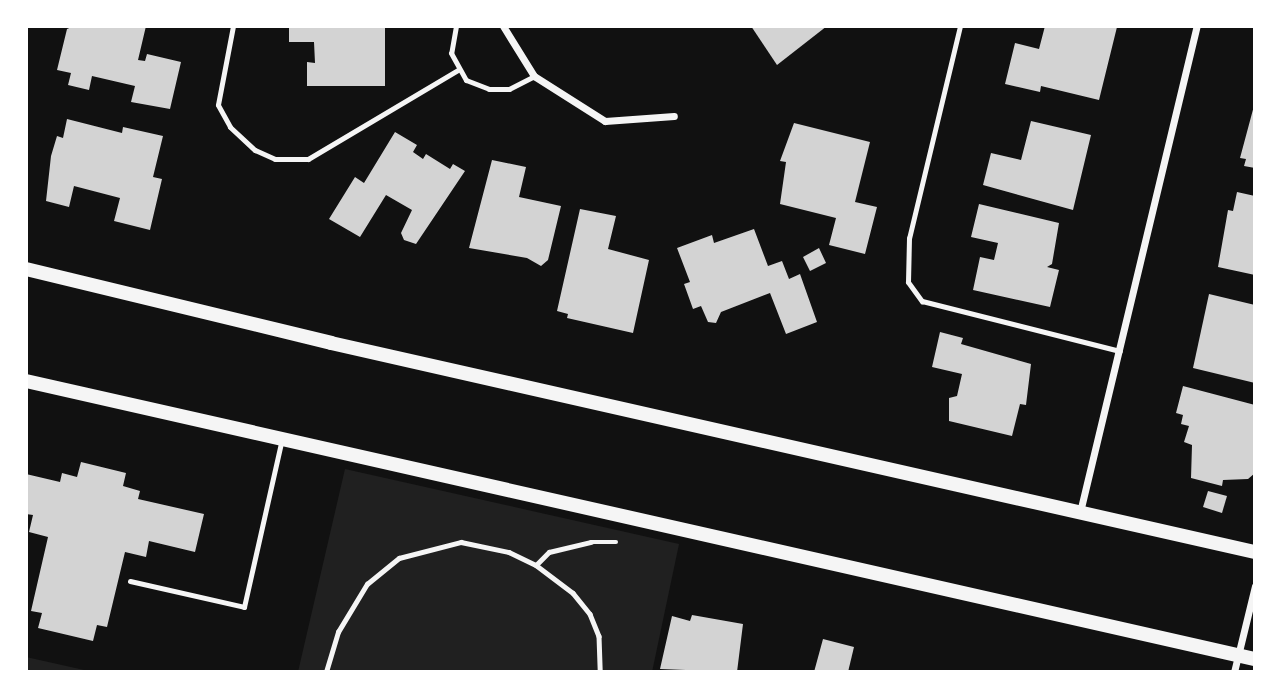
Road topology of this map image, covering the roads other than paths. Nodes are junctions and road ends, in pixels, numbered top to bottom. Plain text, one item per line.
1 (233, 26) edge
2 (456, 26) edge
3 (503, 26) edge
4 (960, 26) edge
5 (1197, 26) edge
6 (458, 70) junction
7 (534, 76) junction
8 (674, 116) dead end
9 (26, 269) edge
10 (1120, 351) junction
11 (26, 381) edge
12 (282, 439) junction
13 (1079, 513) junction
14 (1255, 552) edge
15 (130, 581) dead end
16 (1255, 586) edge
17 (1238, 656) junction
18 (1255, 659) edge
19 (1234, 672) edge

1 - 6 lane
2 - 6 lane
3 - 7 street
4 - 10 lane
5 - 10 street
6 - 7 lane
7 - 8 street
9 - 13 main road
10 - 13 street
11 - 12 main road
12 - 15 lane
12 - 17 main road
13 - 14 main road
16 - 17 street
17 - 18 main road
17 - 19 street

